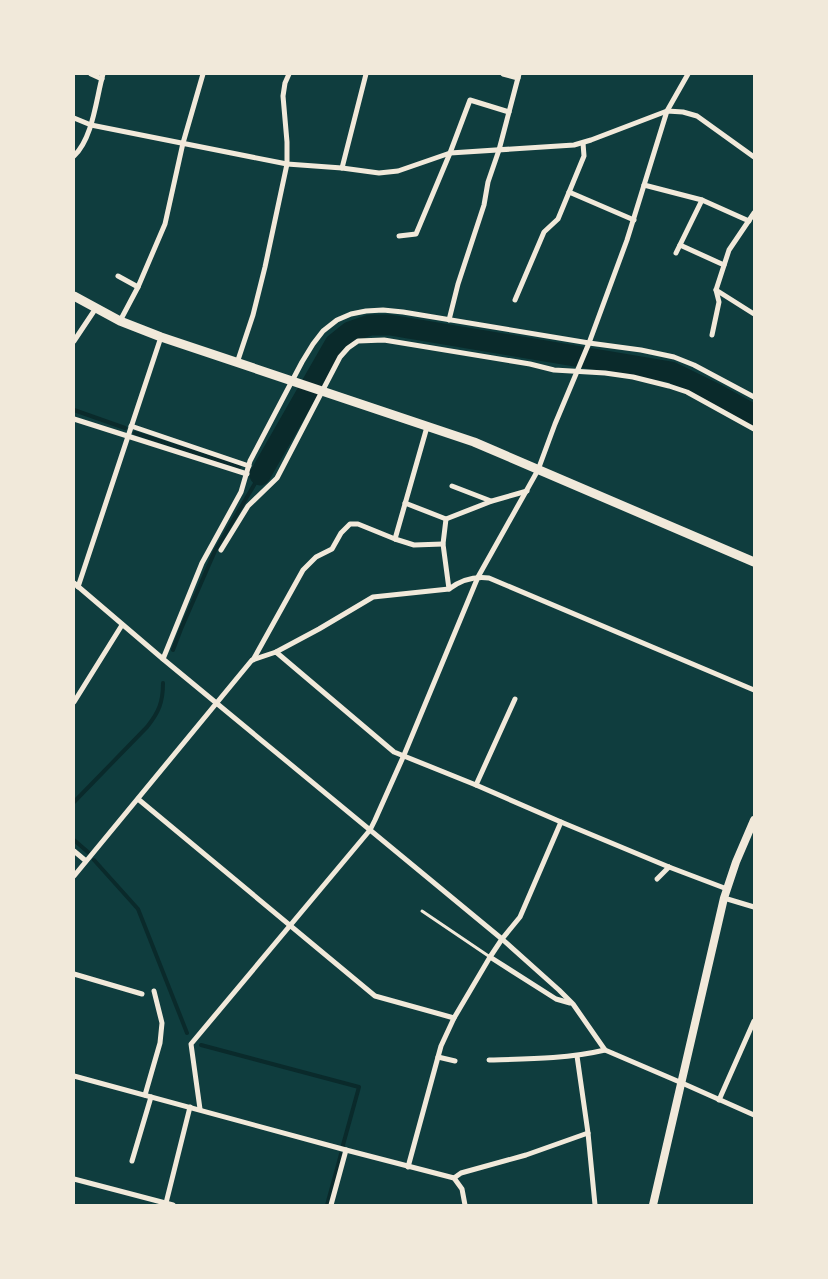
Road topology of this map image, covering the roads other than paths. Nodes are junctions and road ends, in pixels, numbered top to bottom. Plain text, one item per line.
1 (91, 74) edge
2 (203, 74) edge
3 (289, 74) edge
4 (366, 74) edge
5 (503, 74) edge
6 (688, 74) edge
7 (519, 76) edge
8 (103, 77) edge
9 (668, 111) junction
10 (509, 112) junction
11 (74, 118) edge
12 (91, 125) junction
13 (183, 143) junction
14 (583, 143) junction
15 (499, 150) junction
16 (450, 153) junction
17 (74, 156) edge
18 (754, 157) edge
19 (287, 164) junction
20 (342, 168) junction
21 (644, 185) junction
22 (569, 192) junction
23 (702, 200) junction
24 (754, 213) edge
25 (634, 220) junction
26 (749, 220) junction
27 (399, 236) dead end
28 (680, 245) junction
29 (676, 252) dead end
30 (724, 265) junction
31 (118, 276) dead end
32 (138, 287) junction
33 (716, 290) junction
34 (74, 296) edge
35 (515, 300) dead end
36 (96, 308) junction
37 (754, 314) edge
38 (449, 320) junction
39 (120, 321) junction
40 (712, 335) dead end
41 (161, 338) junction
42 (74, 341) edge
43 (589, 343) junction
44 (237, 364) junction
45 (577, 372) junction
46 (292, 381) junction
47 (322, 392) junction
48 (754, 397) edge
49 (74, 419) edge
50 (131, 426) junction
51 (427, 427) junction
52 (754, 429) edge
53 (127, 436) junction
54 (249, 466) junction
55 (538, 470) junction
56 (246, 474) junction
57 (452, 486) dead end
58 (527, 491) junction
59 (492, 501) junction
60 (405, 503) junction
61 (446, 519) junction
62 (395, 539) junction
63 (443, 544) junction
64 (221, 550) dead end
65 (754, 562) edge
66 (478, 576) junction
67 (76, 585) edge
68 (449, 589) junction
69 (122, 625) junction
70 (276, 652) junction
71 (163, 659) junction
72 (252, 660) junction
73 (754, 690) edge
74 (515, 699) dead end
75 (74, 702) edge
76 (217, 704) junction
77 (404, 755) junction
78 (476, 785) junction
79 (138, 799) junction
80 (754, 820) edge
81 (561, 822) junction
82 (370, 830) junction
83 (74, 851) edge
84 (86, 861) junction
85 (669, 867) junction
86 (74, 876) edge
87 (657, 879) dead end
88 (727, 889) junction
89 (724, 898) junction
90 (754, 906) edge
91 (422, 911) dead end
92 (290, 926) junction
93 (502, 939) junction
94 (490, 957) junction
95 (74, 974) edge
96 (154, 991) dead end
97 (142, 994) dead end
98 (573, 1004) junction
99 (454, 1018) junction
100 (754, 1020) edge
101 (605, 1050) junction
102 (577, 1056) junction
103 (438, 1057) junction
104 (489, 1060) dead end
105 (455, 1061) dead end
106 (74, 1076) edge
107 (682, 1083) junction
108 (145, 1095) junction
109 (152, 1097) junction
110 (719, 1100) junction
111 (190, 1107) junction
112 (200, 1109) junction
113 (754, 1115) edge
114 (588, 1133) junction
115 (346, 1150) junction
116 (132, 1161) dead end
117 (408, 1166) junction
118 (454, 1178) junction
119 (74, 1179) edge
120 (166, 1203) junction
121 (173, 1205) edge
122 (331, 1205) edge
123 (465, 1205) edge
124 (595, 1205) edge
125 (653, 1205) edge

1 - 8 street
2 - 13 street
3 - 19 street
4 - 20 street
5 - 7 street
6 - 9 street
7 - 10 street
8 - 12 street
9 - 14 street
9 - 18 street
9 - 21 street
10 - 15 street
10 - 16 street
11 - 12 street
12 - 13 street
12 - 17 street
13 - 19 street
13 - 32 street
14 - 15 street
14 - 22 street
15 - 16 street
15 - 38 street
16 - 20 street
16 - 27 street
19 - 20 street
19 - 44 street
21 - 23 street
21 - 25 street
22 - 25 street
22 - 35 street
23 - 26 street
23 - 28 street
24 - 26 street
25 - 43 street
26 - 30 street
28 - 29 street
28 - 30 street
30 - 33 street
31 - 32 street
32 - 39 street
33 - 37 street
33 - 40 street
34 - 36 main road
36 - 39 main road
36 - 42 street
38 - 43 street
38 - 46 street
39 - 41 main road
41 - 44 main road
41 - 50 street
43 - 45 street
43 - 48 street
44 - 46 main road
45 - 47 street
45 - 52 street
45 - 55 street
46 - 47 main road
46 - 54 street
47 - 51 main road
47 - 64 street
49 - 53 street
50 - 53 street
50 - 54 street
51 - 55 main road
51 - 60 street
53 - 56 street
53 - 67 street
54 - 56 street
55 - 58 street
55 - 65 main road
56 - 71 street
57 - 59 street
58 - 59 street
58 - 66 street
59 - 61 street
60 - 61 street
60 - 62 street
61 - 63 street
62 - 63 street
62 - 72 street
63 - 68 street
66 - 68 street
66 - 73 street
66 - 77 street
67 - 69 street
68 - 70 street
69 - 71 street
69 - 75 street
70 - 72 street
70 - 77 street
71 - 76 street
72 - 76 street
74 - 78 street
76 - 79 street
76 - 82 street
77 - 78 street
77 - 82 street
78 - 81 street
79 - 84 street
79 - 92 street
80 - 88 street
81 - 85 street
81 - 93 street
82 - 92 street
82 - 93 street
83 - 84 street
84 - 86 street
85 - 87 street
85 - 88 street
88 - 89 street
89 - 90 street
89 - 107 street
91 - 94 lane
92 - 99 street
92 - 112 street
93 - 94 street
93 - 98 street
94 - 98 street
94 - 99 street
95 - 97 street
96 - 108 street
98 - 101 street
99 - 103 street
100 - 110 street
101 - 102 street
101 - 107 street
102 - 104 street
102 - 114 street
103 - 105 street
103 - 117 street
106 - 108 street
107 - 110 street
107 - 125 street
108 - 109 street
109 - 111 street
109 - 116 street
110 - 113 street
111 - 112 street
111 - 120 street
112 - 115 street
114 - 118 street
114 - 124 street
115 - 117 street
115 - 122 street
117 - 118 street
118 - 123 street
119 - 120 street
120 - 121 street

